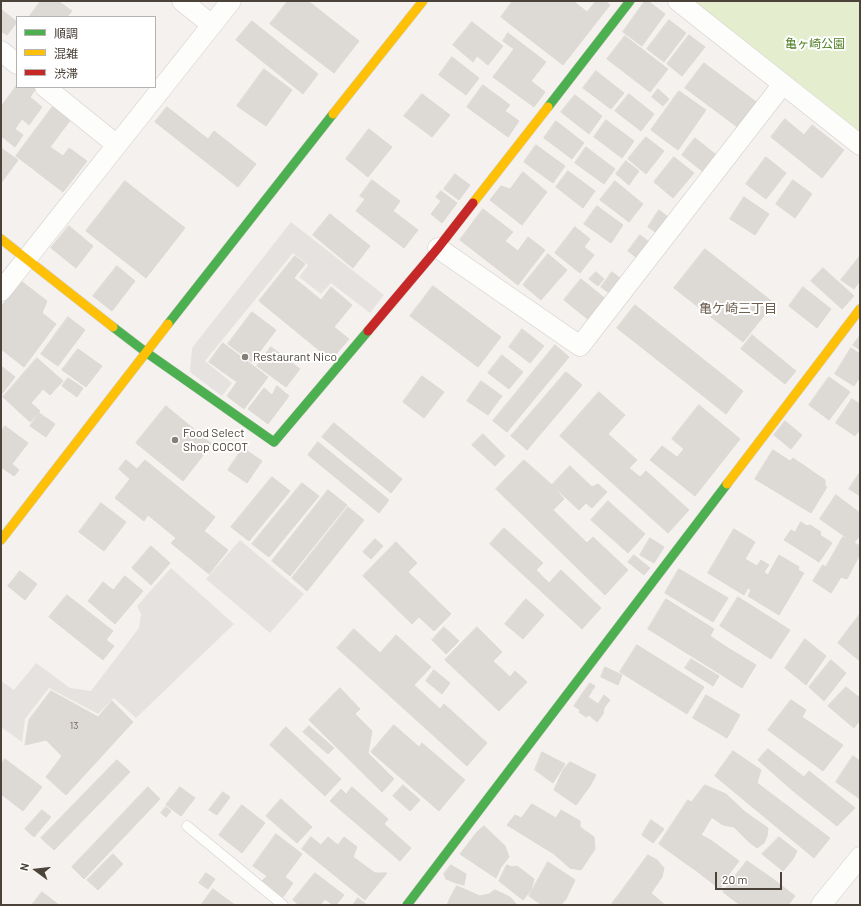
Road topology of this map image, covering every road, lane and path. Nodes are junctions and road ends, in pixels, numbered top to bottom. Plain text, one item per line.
1 (182, 1) edge
2 (231, 1) edge
3 (423, 1) edge
4 (630, 1) edge
5 (678, 1) edge
6 (212, 25) junction
7 (1, 52) edge
8 (16, 63) edge
9 (783, 84) junction
10 (46, 88) edge
11 (117, 145) junction
12 (860, 145) edge
13 (1, 239) edge
14 (438, 248) junction
15 (26, 259) junction
16 (1, 291) edge
17 (860, 309) edge
18 (147, 353) junction
19 (1, 540) edge
20 (187, 826) dead end
21 (860, 857) edge
22 (283, 905) edge
23 (408, 905) edge
24 (821, 905) edge

1 - 6 street
2 - 6 street
3 - 18 street
4 - 14 street
5 - 9 street
6 - 11 street
7 - 8 street
9 - 12 street
9 - 14 street
10 - 11 street
11 - 15 street
13 - 15 street
14 - 18 street
15 - 16 street
15 - 18 street
17 - 23 street
18 - 19 street
20 - 22 lane
21 - 24 street

